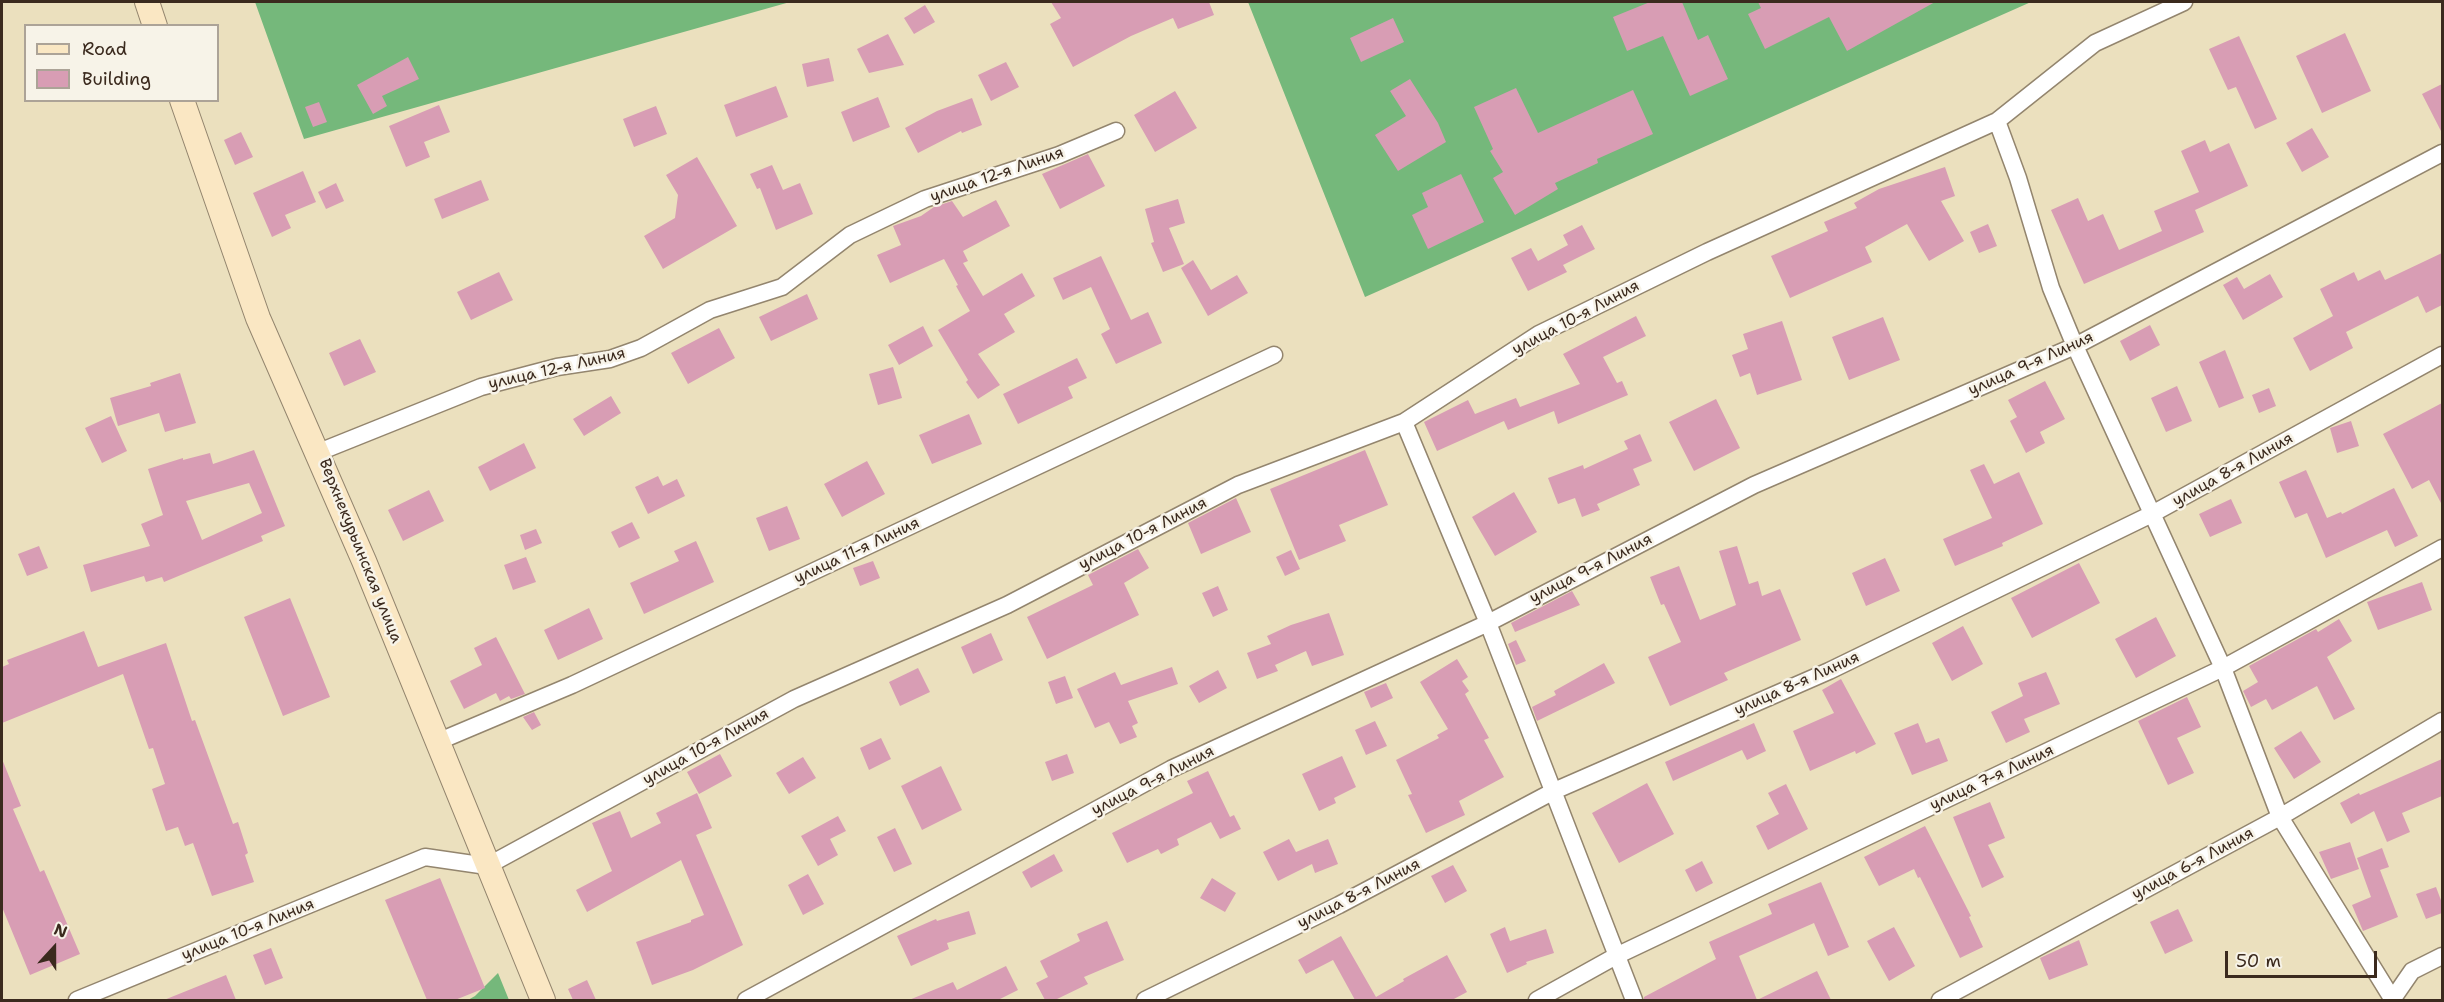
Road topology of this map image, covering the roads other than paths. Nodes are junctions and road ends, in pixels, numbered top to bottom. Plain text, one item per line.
1 (147, 2) edge
2 (2184, 2) edge
3 (154, 24) edge
4 (183, 102) edge
5 (1997, 121) junction
6 (1116, 131) dead end
7 (2442, 153) edge
8 (2075, 346) junction
9 (1274, 355) dead end
10 (2442, 355) edge
11 (1404, 422) junction
12 (319, 452) junction
13 (2152, 514) junction
14 (2442, 548) edge
15 (1488, 622) junction
16 (2223, 668) junction
17 (2442, 721) edge
18 (437, 742) junction
19 (1554, 791) junction
20 (2280, 817) junction
21 (487, 866) junction
22 (1616, 956) junction
23 (2442, 956) edge
24 (77, 1000) edge
25 (543, 1000) edge
26 (746, 1000) edge
27 (1144, 1000) edge
28 (1537, 1000) edge
29 (1634, 1000) edge
30 (1940, 1000) edge
31 (2393, 1000) edge

1 - 3 street
2 - 5 street, улица 10-я Линия
4 - 12 street, Верхнекурьинская улица
5 - 8 street
5 - 11 street, улица 10-я Линия
6 - 12 street, улица 12-я Линия
7 - 8 street, улица 9-я Линия
8 - 13 street
8 - 15 street, улица 9-я Линия
9 - 18 street, улица 11-я Линия
10 - 13 street, улица 8-я Линия
11 - 15 street
11 - 21 street, улица 10-я Линия
12 - 18 street, Верхнекурьинская улица
13 - 16 street
13 - 19 street, улица 8-я Линия
14 - 16 street, улица 7-я Линия
15 - 19 street
15 - 26 street, улица 9-я Линия
16 - 20 street
16 - 22 street, улица 7-я Линия
17 - 20 street, улица 6-я Линия
18 - 21 street, Верхнекурьинская улица
19 - 22 street
19 - 27 street, улица 8-я Линия
20 - 30 street, улица 6-я Линия
20 - 31 street
21 - 24 street, улица 10-я Линия
21 - 25 street, Верхнекурьинская улица
22 - 28 street, улица 7-я Линия
22 - 29 street
23 - 31 street

